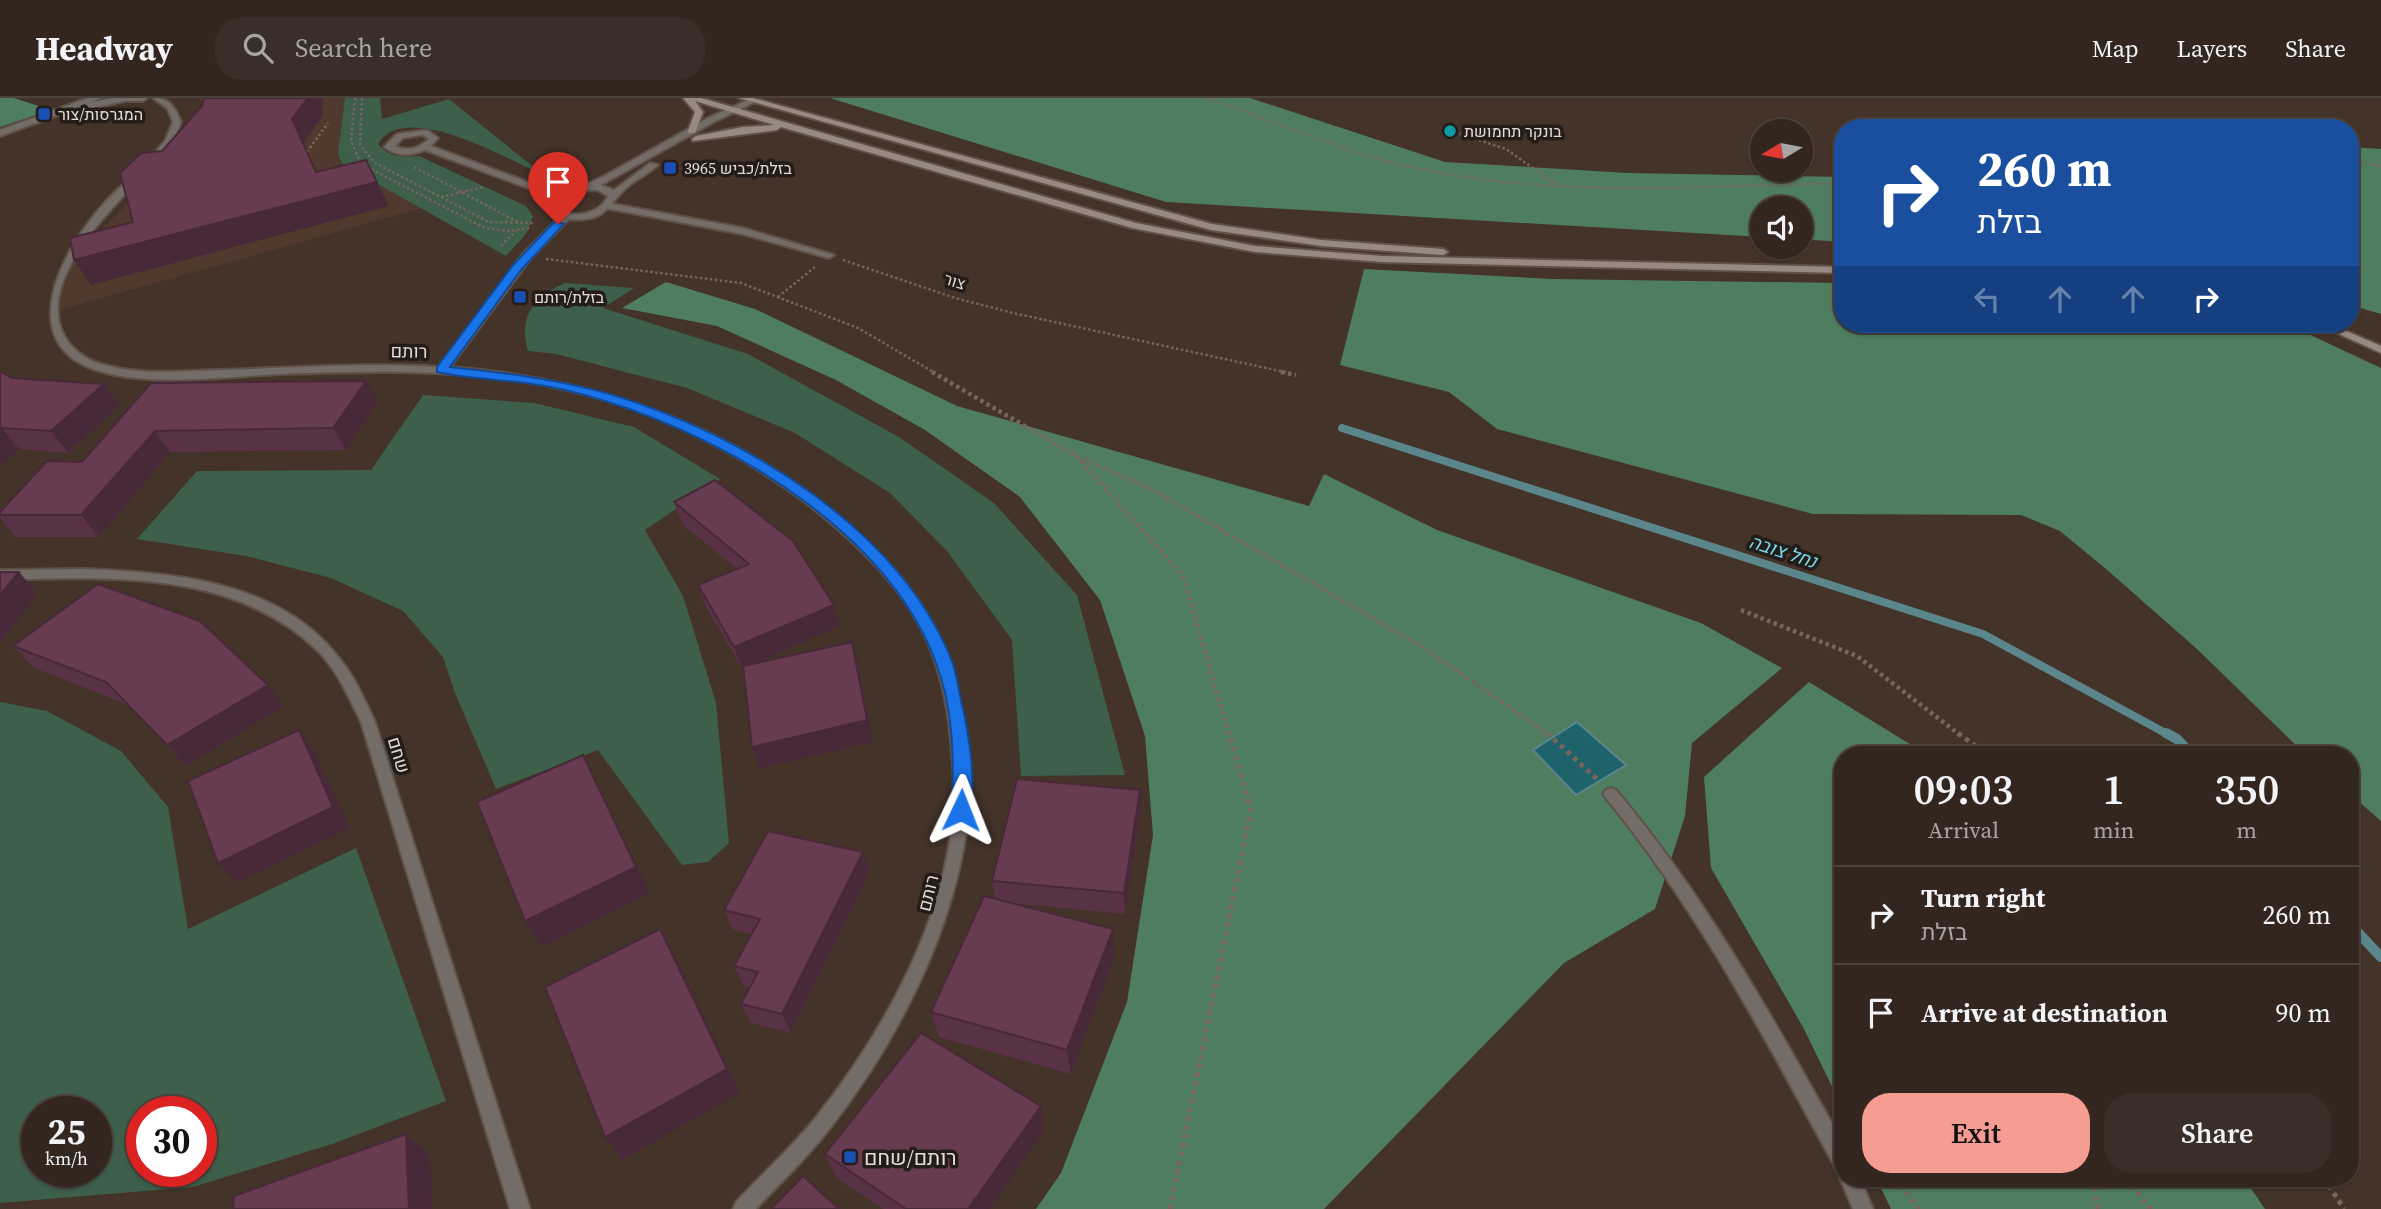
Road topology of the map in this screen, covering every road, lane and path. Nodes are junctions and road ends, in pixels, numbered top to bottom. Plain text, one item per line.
1 (96, 98) edge
2 (143, 98) edge
3 (158, 98) edge
4 (355, 98) edge
5 (362, 98) edge
6 (689, 98) edge
7 (1205, 98) edge
8 (120, 99) edge
9 (748, 99) edge
10 (736, 111) junction
11 (59, 114) junction
12 (328, 123) dead end
13 (792, 127) junction
14 (1450, 131) dead end
15 (0, 133) edge
16 (694, 135) junction
17 (424, 147) junction
18 (405, 152) junction
19 (304, 156) edge
20 (2359, 162) edge
21 (2381, 166) edge
22 (514, 181) junction
23 (1555, 183) junction
24 (1834, 183) edge
25 (588, 187) junction
26 (464, 192) junction
27 (558, 196) junction
28 (440, 197) junction
29 (610, 201) junction
30 (563, 220) junction
31 (523, 225) junction
32 (517, 230) junction
33 (501, 246) dead end
34 (61, 247) dead end
35 (829, 255) junction
36 (527, 256) junction
37 (1653, 267) junction
38 (1834, 270) edge
39 (778, 297) junction
40 (2343, 333) edge
41 (2381, 349) edge
42 (68, 367) dead end
43 (442, 370) junction
44 (1296, 375) dead end
45 (1078, 457) junction
46 (0, 575) edge
47 (1741, 610) dead end
48 (1975, 746) edge
49 (1611, 794) joint
50 (1834, 1145) edge
51 (1854, 1187) edge
52 (1902, 1187) edge
53 (2094, 1187) edge
54 (2133, 1187) edge
55 (2330, 1187) edge
56 (520, 1209) edge
57 (743, 1209) edge
58 (1170, 1209) edge
59 (1863, 1209) edge
60 (1920, 1209) edge
61 (2098, 1209) edge
62 (2151, 1209) edge
63 (2344, 1209) edge

1 - 11 street
2 - 8 street
3 - 34 street
4 - 32 path
5 - 28 path
6 - 10 main road
6 - 16 main road
7 - 23 path
8 - 11 street
9 - 10 street
9 - 37 main road
10 - 13 main road
10 - 16 street
11 - 15 street
12 - 19 path
13 - 16 main road
13 - 37 main road
14 - 23 path
16 - 25 street
16 - 29 street
17 - 18 street
17 - 18 street
17 - 22 street
18 - 26 path
20 - 21 path
22 - 26 path
22 - 27 street
23 - 24 path
25 - 27 street
25 - 29 street
26 - 28 path
26 - 31 path
27 - 30 street
28 - 31 path
29 - 30 street
29 - 35 street
30 - 31 path
30 - 32 path
30 - 36 street
31 - 32 path
32 - 33 path
35 - 39 path
35 - 44 path, צור
36 - 39 path
36 - 43 street
37 - 38 main road
39 - 45 path
40 - 41 main road
42 - 43 street, רותם
43 - 57 street, רותם
45 - 49 path
45 - 58 path
46 - 56 street, שחם
47 - 48 path
49 - 50 street
51 - 59 street
52 - 60 path
53 - 61 path
54 - 62 path
55 - 63 path

